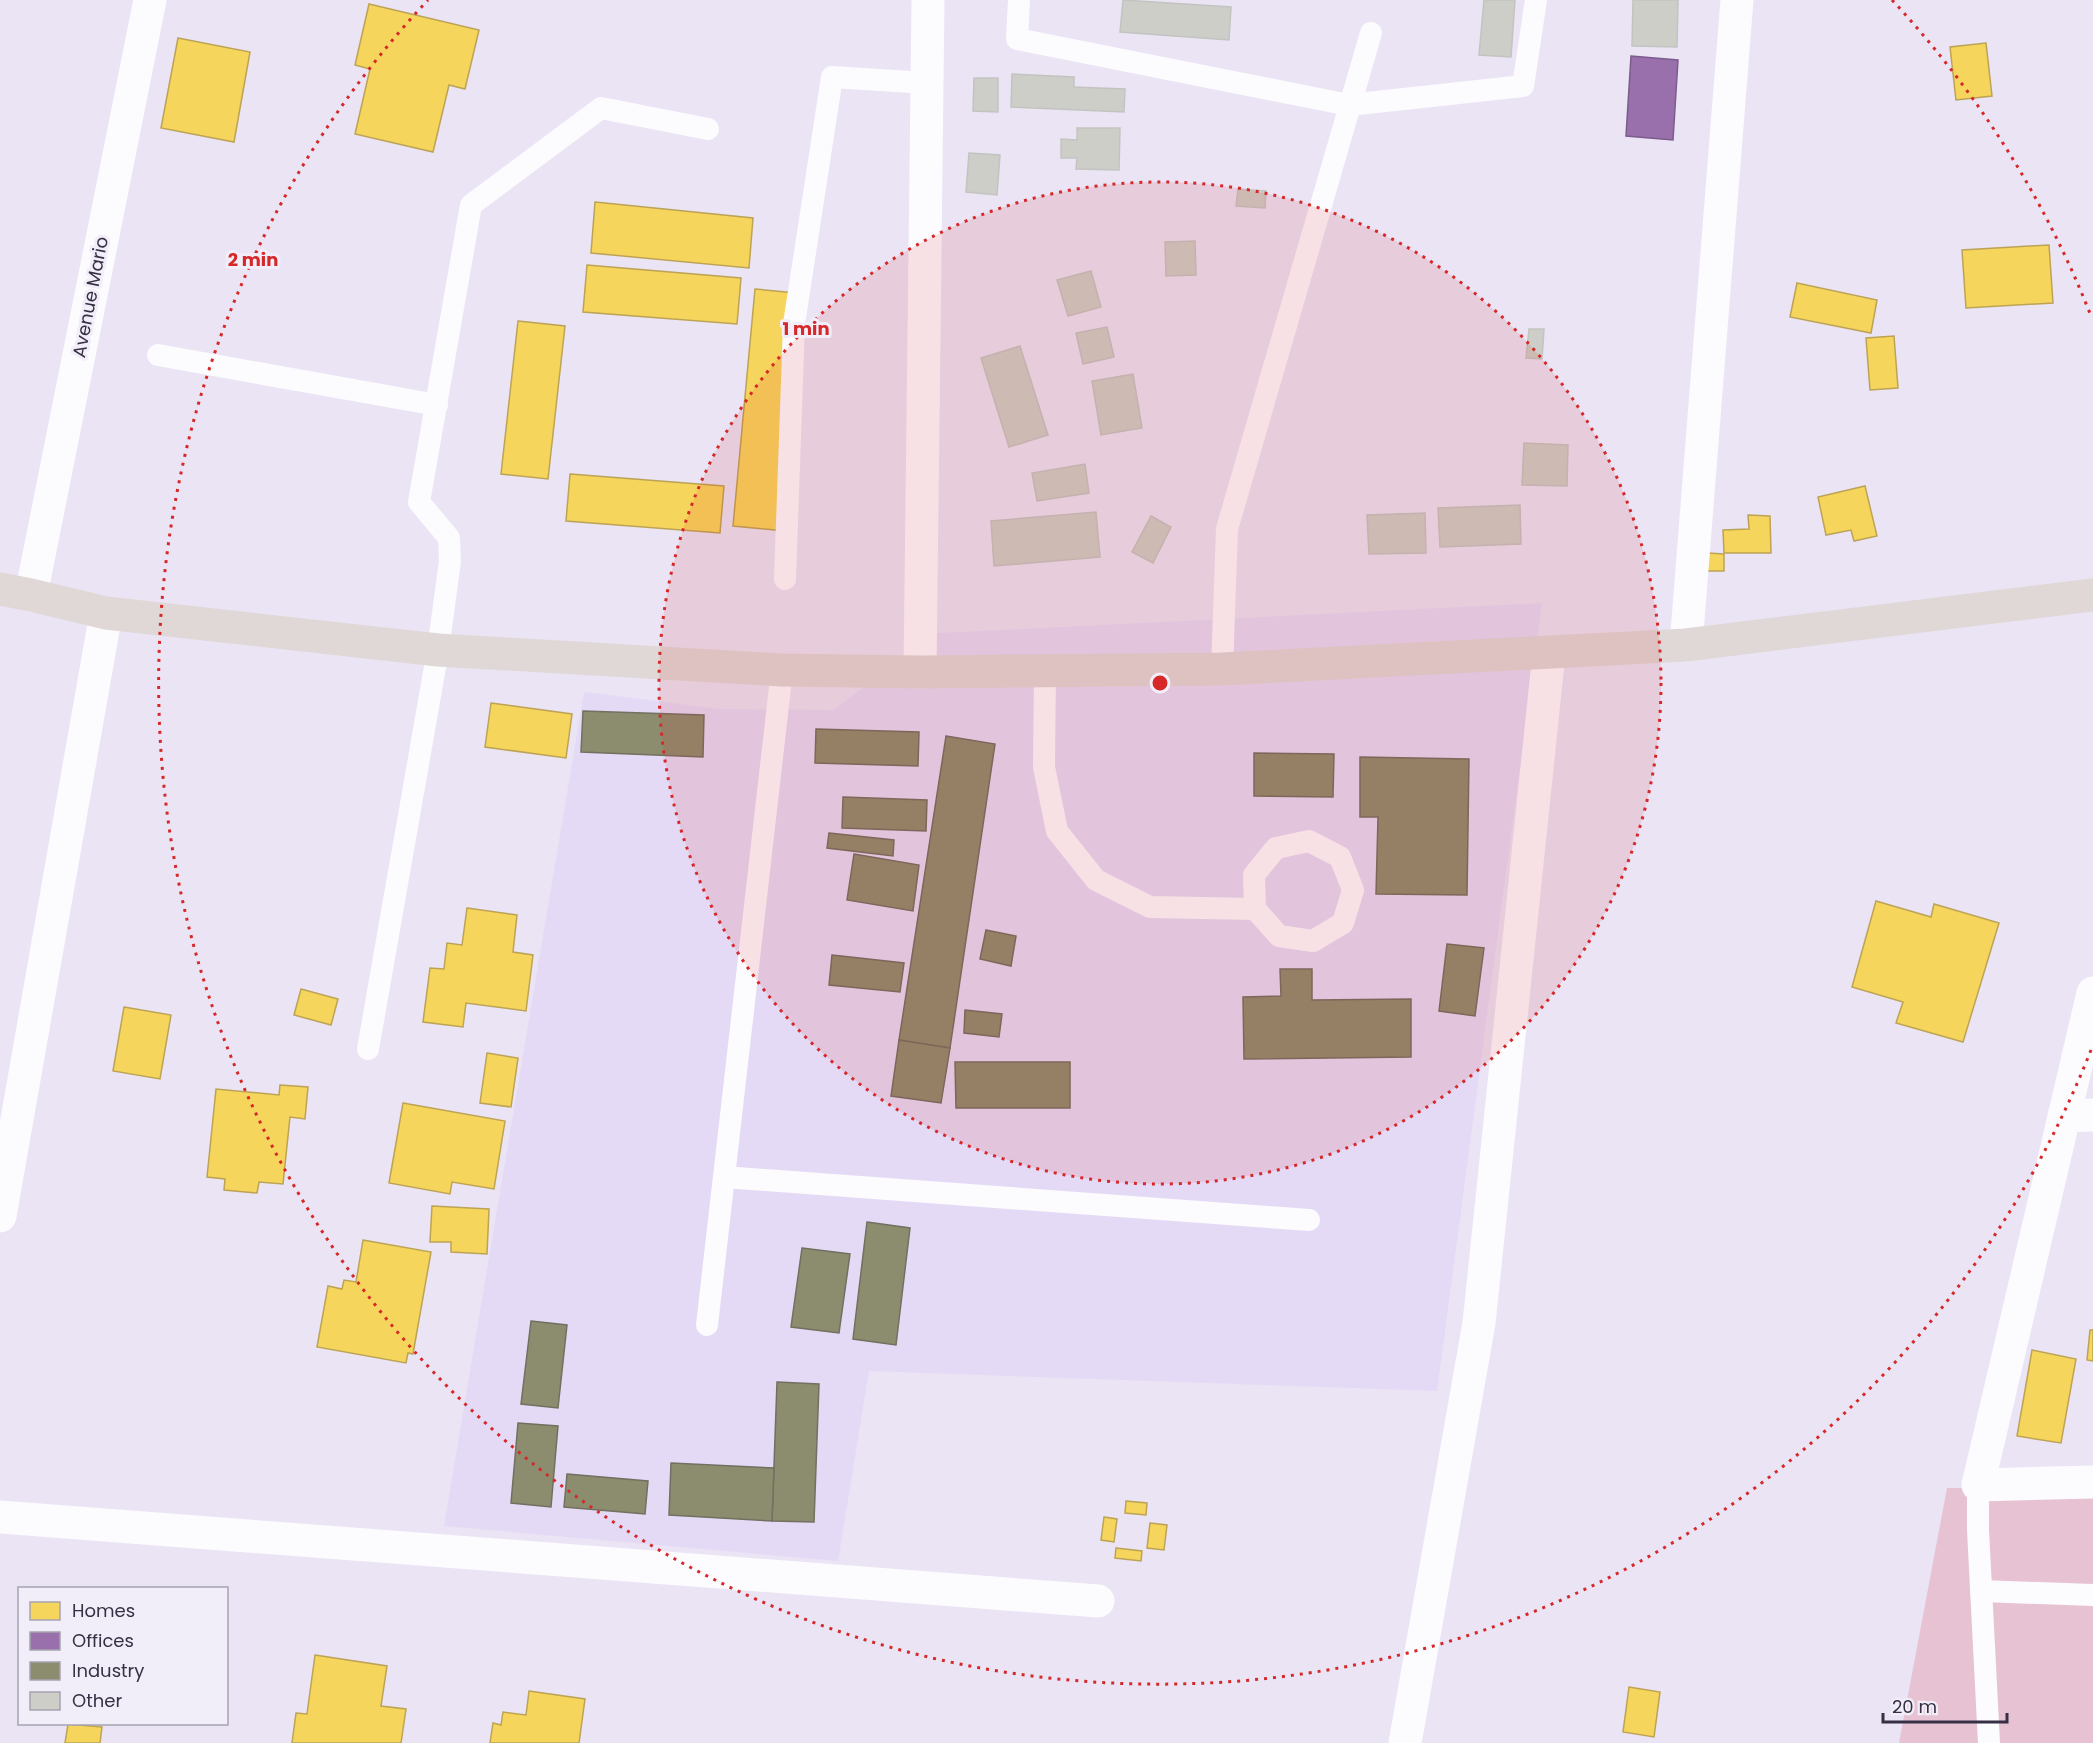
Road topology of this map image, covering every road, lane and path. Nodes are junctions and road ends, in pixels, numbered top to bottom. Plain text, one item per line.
1 (150, 0) edge
2 (928, 0) edge
3 (1019, 0) edge
4 (1536, 0) edge
5 (1737, 0) edge
6 (1371, 33) dead end
7 (927, 83) junction
8 (1349, 105) junction
9 (708, 129) dead end
10 (158, 356) dead end
11 (436, 405) junction
12 (785, 579) dead end
13 (15, 592) edge
14 (2093, 595) edge
15 (106, 614) junction
16 (1686, 645) junction
17 (438, 650) junction
18 (1549, 653) junction
19 (1222, 669) junction
20 (782, 670) junction
21 (1045, 670) junction
22 (920, 672) junction
23 (1255, 909) junction
24 (2093, 993) edge
25 (368, 1049) dead end
26 (2079, 1115) edge
27 (724, 1177) junction
28 (0, 1216) edge
29 (1309, 1220) dead end
30 (707, 1325) dead end
31 (2093, 1482) edge
32 (1978, 1485) junction
33 (0, 1517) edge
34 (1981, 1591) junction
35 (2093, 1595) edge
36 (1098, 1601) dead end
37 (1405, 1743) edge
38 (1989, 1743) edge

1 - 13 street, Avenue Mario
2 - 7 street
3 - 8 lane
4 - 8 lane
5 - 16 street
6 - 8 lane
7 - 12 lane
7 - 22 street
8 - 19 lane
9 - 11 lane
10 - 11 lane
11 - 17 lane
13 - 15 highway
14 - 16 highway
15 - 17 highway
15 - 28 street
16 - 18 highway
17 - 20 highway
17 - 25 lane
18 - 19 highway
18 - 37 street
19 - 21 highway
20 - 22 highway
20 - 27 lane
21 - 22 highway
21 - 23 lane
23 - 23 lane
24 - 26 street
26 - 32 street
27 - 29 lane
27 - 30 lane
31 - 32 street
32 - 34 lane
33 - 36 street
34 - 35 lane
34 - 38 lane

